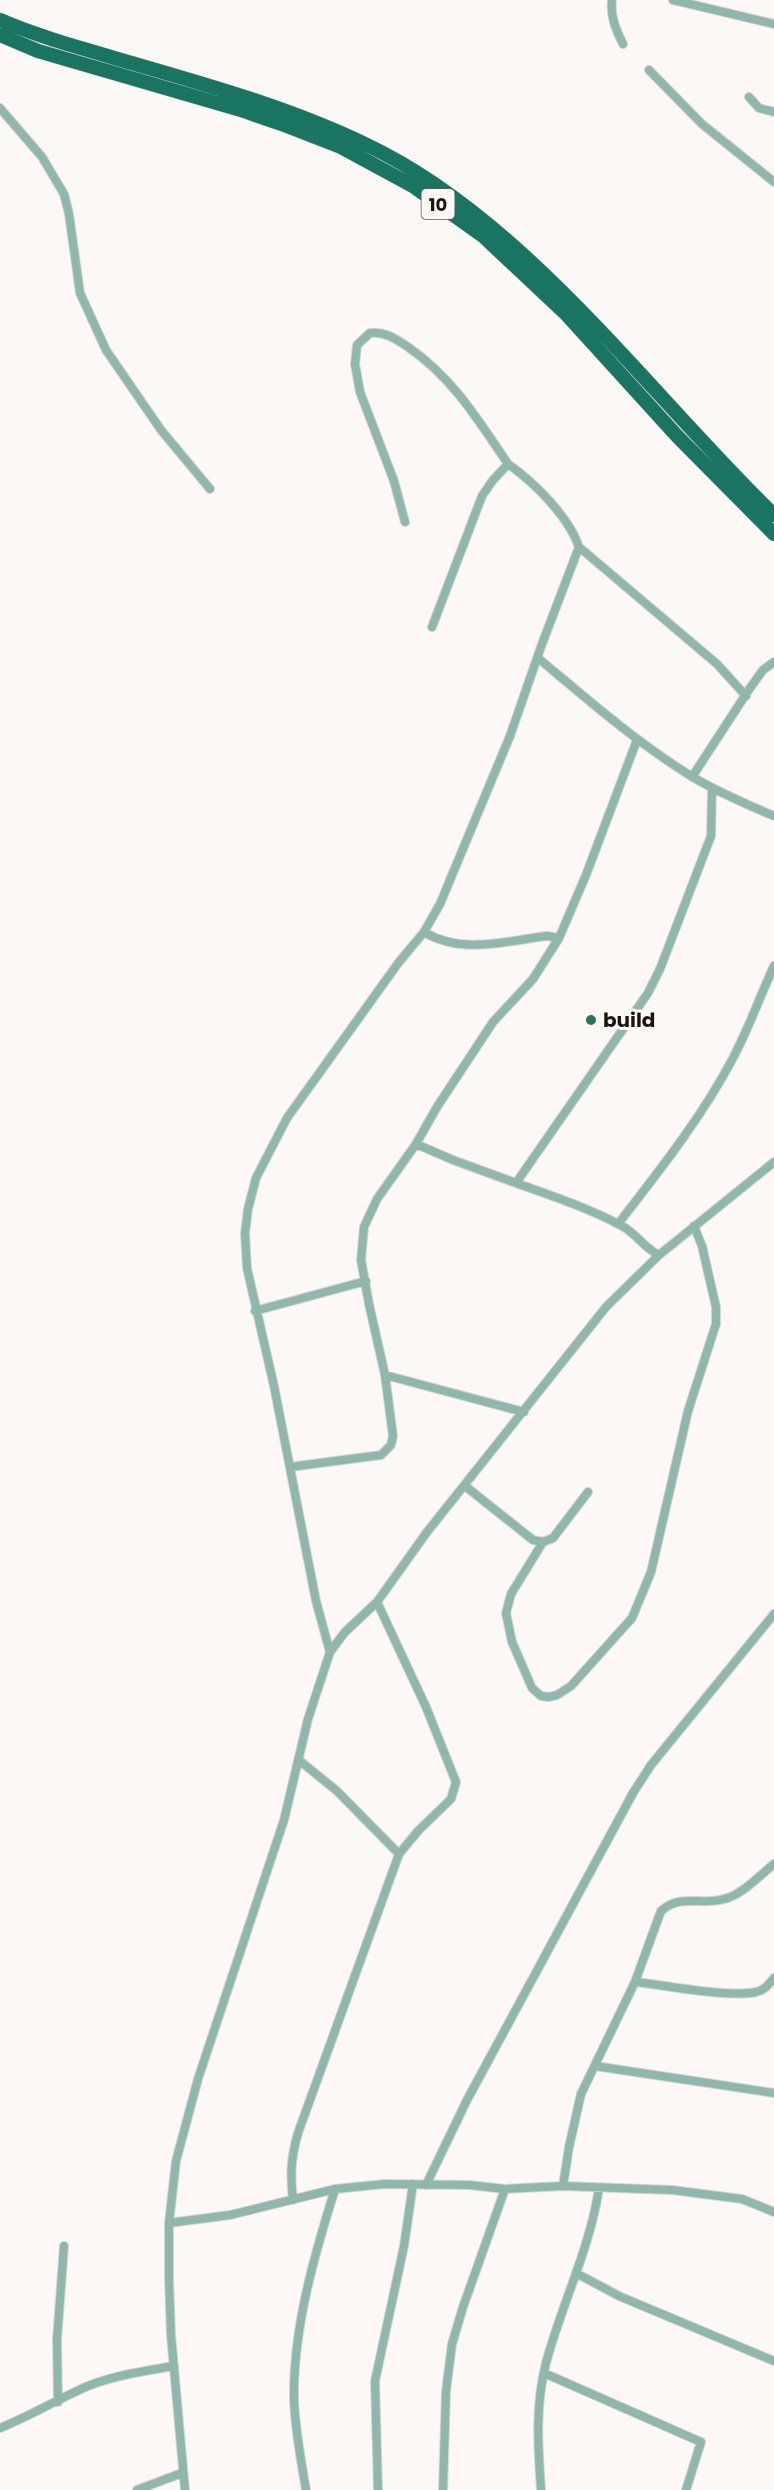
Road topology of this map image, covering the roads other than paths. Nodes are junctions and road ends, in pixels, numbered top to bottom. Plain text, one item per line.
1 (612, 0) edge
2 (673, 0) edge
3 (0, 20) edge
4 (774, 24) edge
5 (0, 35) edge
6 (623, 44) dead end
7 (650, 70) dead end
8 (749, 97) dead end
9 (0, 108) edge
10 (774, 112) edge
11 (774, 182) edge
12 (508, 464) junction
13 (210, 489) dead end
14 (774, 515) edge
15 (405, 522) dead end
16 (774, 534) edge
17 (579, 547) junction
18 (432, 627) dead end
19 (538, 657) junction
20 (774, 662) edge
21 (746, 696) junction
22 (637, 740) junction
23 (692, 777) junction
24 (712, 789) junction
25 (774, 816) edge
26 (424, 932) junction
27 (559, 938) junction
28 (774, 966) edge
29 (416, 1144) junction
30 (774, 1162) edge
31 (516, 1183) junction
32 (618, 1224) junction
33 (694, 1226) junction
34 (659, 1255) junction
35 (366, 1281) junction
36 (255, 1311) junction
37 (385, 1375) junction
38 (524, 1412) junction
39 (290, 1467) junction
40 (465, 1486) junction
41 (588, 1492) dead end
42 (543, 1542) junction
43 (377, 1602) junction
44 (774, 1614) edge
45 (330, 1652) junction
46 (300, 1761) junction
47 (399, 1854) junction
48 (774, 1864) edge
49 (774, 1978) edge
50 (634, 1982) junction
51 (595, 2066) junction
52 (774, 2093) edge
53 (413, 2184) junction
54 (426, 2185) junction
55 (563, 2186) junction
56 (599, 2188) junction
57 (335, 2189) junction
58 (505, 2189) junction
59 (293, 2200) junction
60 (774, 2212) edge
61 (169, 2223) junction
62 (64, 2246) dead end
63 (576, 2273) junction
64 (774, 2361) edge
65 (174, 2366) junction
66 (544, 2373) junction
67 (58, 2402) junction
68 (0, 2428) edge
69 (182, 2473) junction
70 (137, 2490) edge
71 (185, 2490) edge
72 (306, 2490) edge
73 (378, 2490) edge
74 (444, 2490) edge
75 (541, 2490) edge
76 (686, 2490) edge

1 - 6 street
2 - 4 street
3 - 14 highway, 10
5 - 16 highway, 10
7 - 11 street
8 - 10 street
9 - 13 street
12 - 15 street
12 - 17 street
12 - 18 street
17 - 19 street
17 - 21 street
19 - 22 street
19 - 26 street
20 - 21 street
21 - 23 street
22 - 23 street
22 - 27 street
23 - 24 street
24 - 25 street
24 - 31 street
26 - 27 street
26 - 36 street
27 - 29 street
28 - 32 street
29 - 31 street
29 - 35 street
30 - 33 street
31 - 32 street
32 - 34 street
33 - 34 street
33 - 42 street
34 - 38 street
35 - 36 street
35 - 37 street
36 - 39 street
37 - 38 street
37 - 39 street
38 - 40 street
39 - 45 street
40 - 42 street
40 - 43 street
41 - 42 street
43 - 45 street
43 - 47 street
44 - 54 street
45 - 46 street
46 - 47 street
46 - 61 street
47 - 59 street
48 - 50 street
49 - 50 street
50 - 51 street
51 - 52 street
51 - 55 street
53 - 54 street
53 - 57 street
53 - 73 street
54 - 58 street
55 - 56 street
55 - 58 street
56 - 60 street
56 - 63 street
57 - 59 street
57 - 72 street
58 - 74 street
59 - 61 street
61 - 65 street
62 - 67 street
63 - 64 street
63 - 66 street
65 - 67 street
65 - 69 street
66 - 75 street
66 - 76 street
67 - 68 street
69 - 70 street
69 - 71 street

